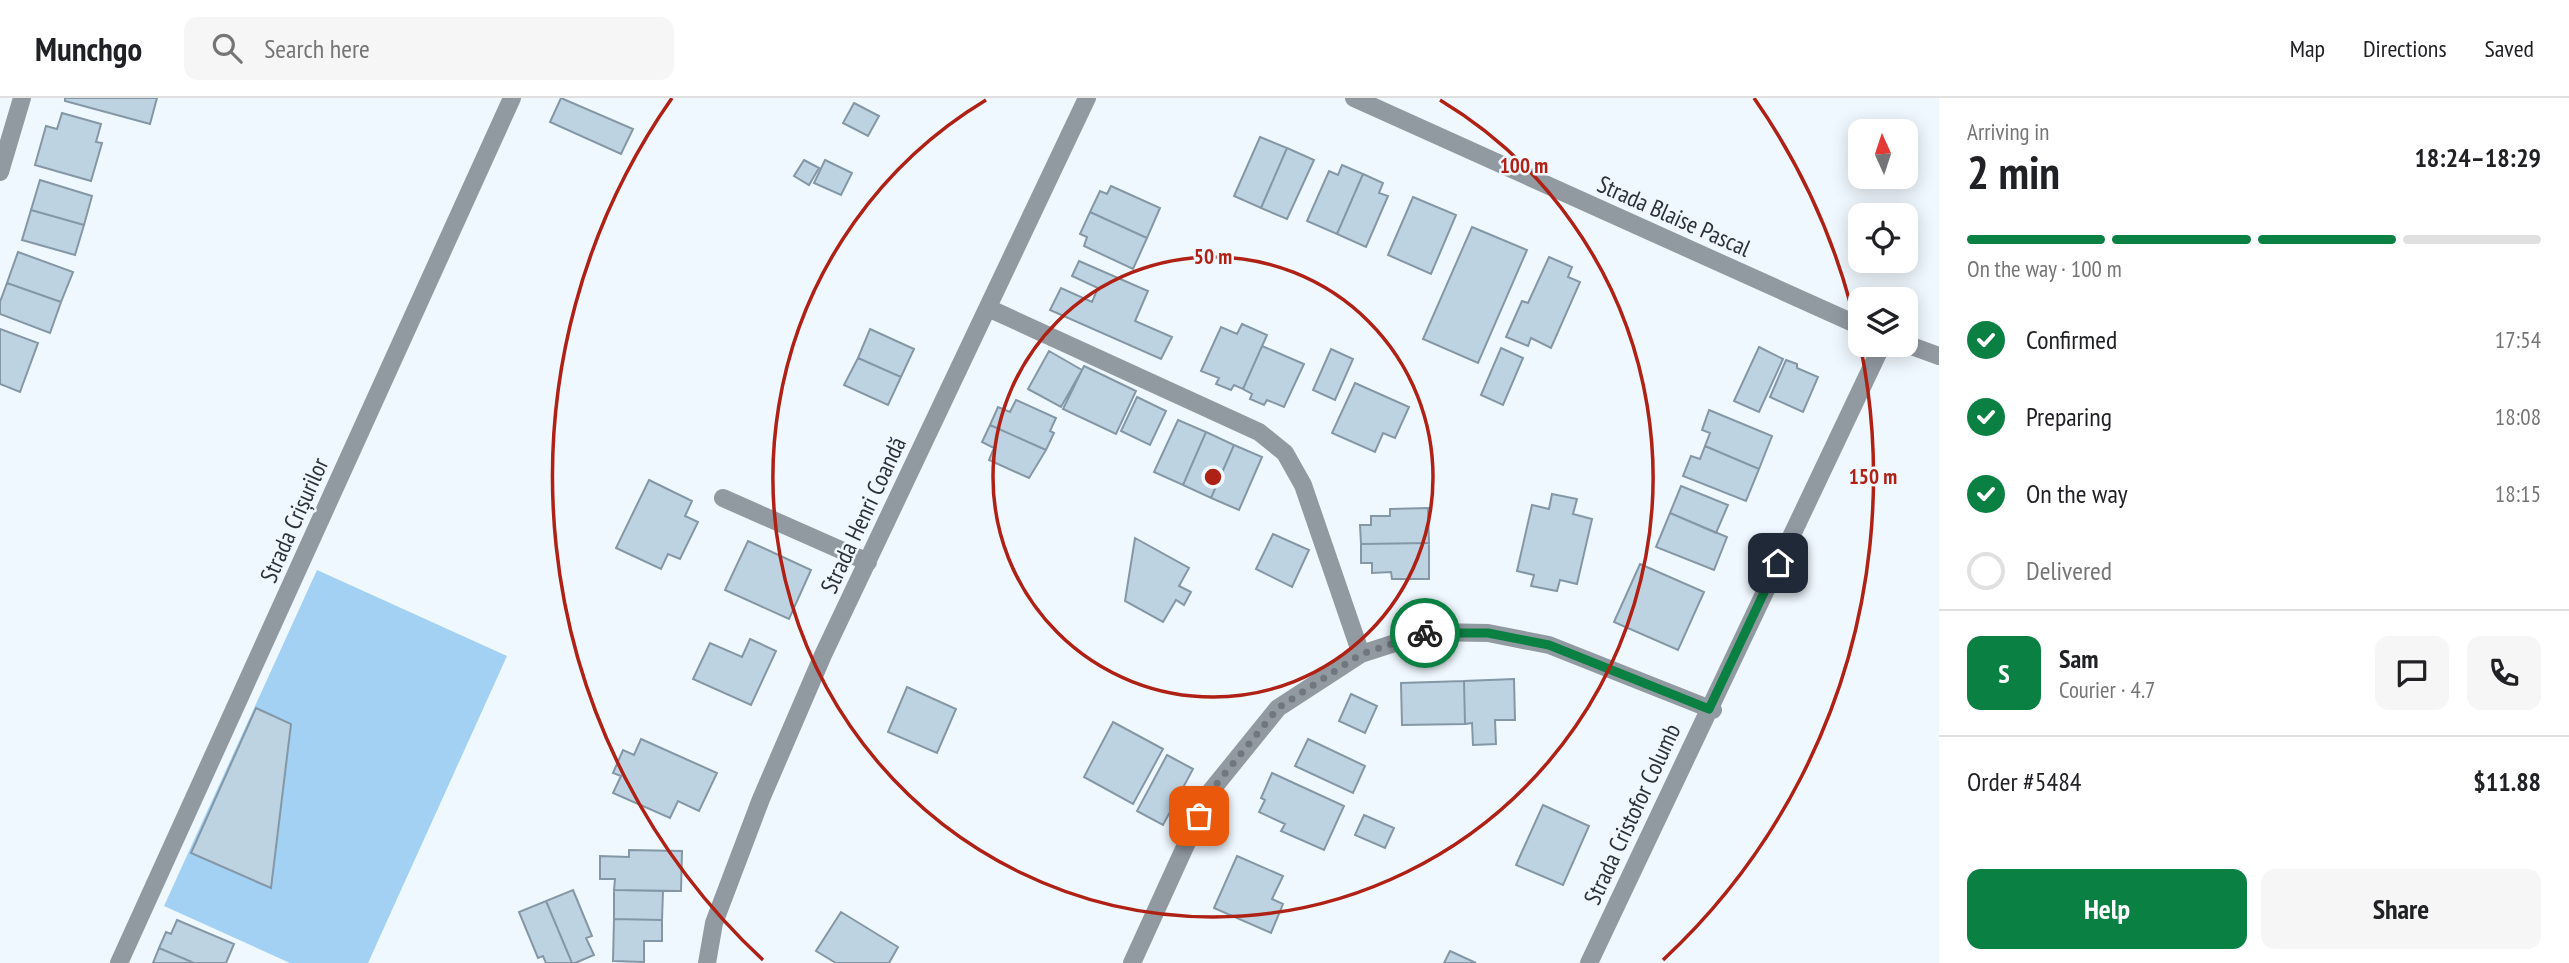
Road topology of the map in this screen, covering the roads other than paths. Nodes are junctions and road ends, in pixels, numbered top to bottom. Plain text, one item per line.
1 (22, 98) edge
2 (512, 98) edge
3 (1087, 98) edge
4 (1354, 98) edge
5 (2, 164) edge
6 (988, 308) junction
7 (1848, 321) edge
8 (1918, 348) edge
9 (1939, 356) edge
10 (1876, 357) edge
11 (723, 498) dead end
12 (868, 562) junction
13 (1361, 654) junction
14 (1711, 710) junction
15 (119, 963) edge
16 (707, 963) edge
17 (1132, 963) edge
18 (1589, 963) edge

1 - 5 street
2 - 15 street, Strada Crișurilor
3 - 6 street, Strada Henri Coandă
4 - 7 street, Strada Blaise Pascal
6 - 12 street, Strada Henri Coandă
6 - 13 street
8 - 9 street
10 - 14 street, Strada Cristofor Columb
11 - 12 street
12 - 16 street, Strada Henri Coandă
13 - 14 street
13 - 17 street
14 - 18 street, Strada Cristofor Columb

